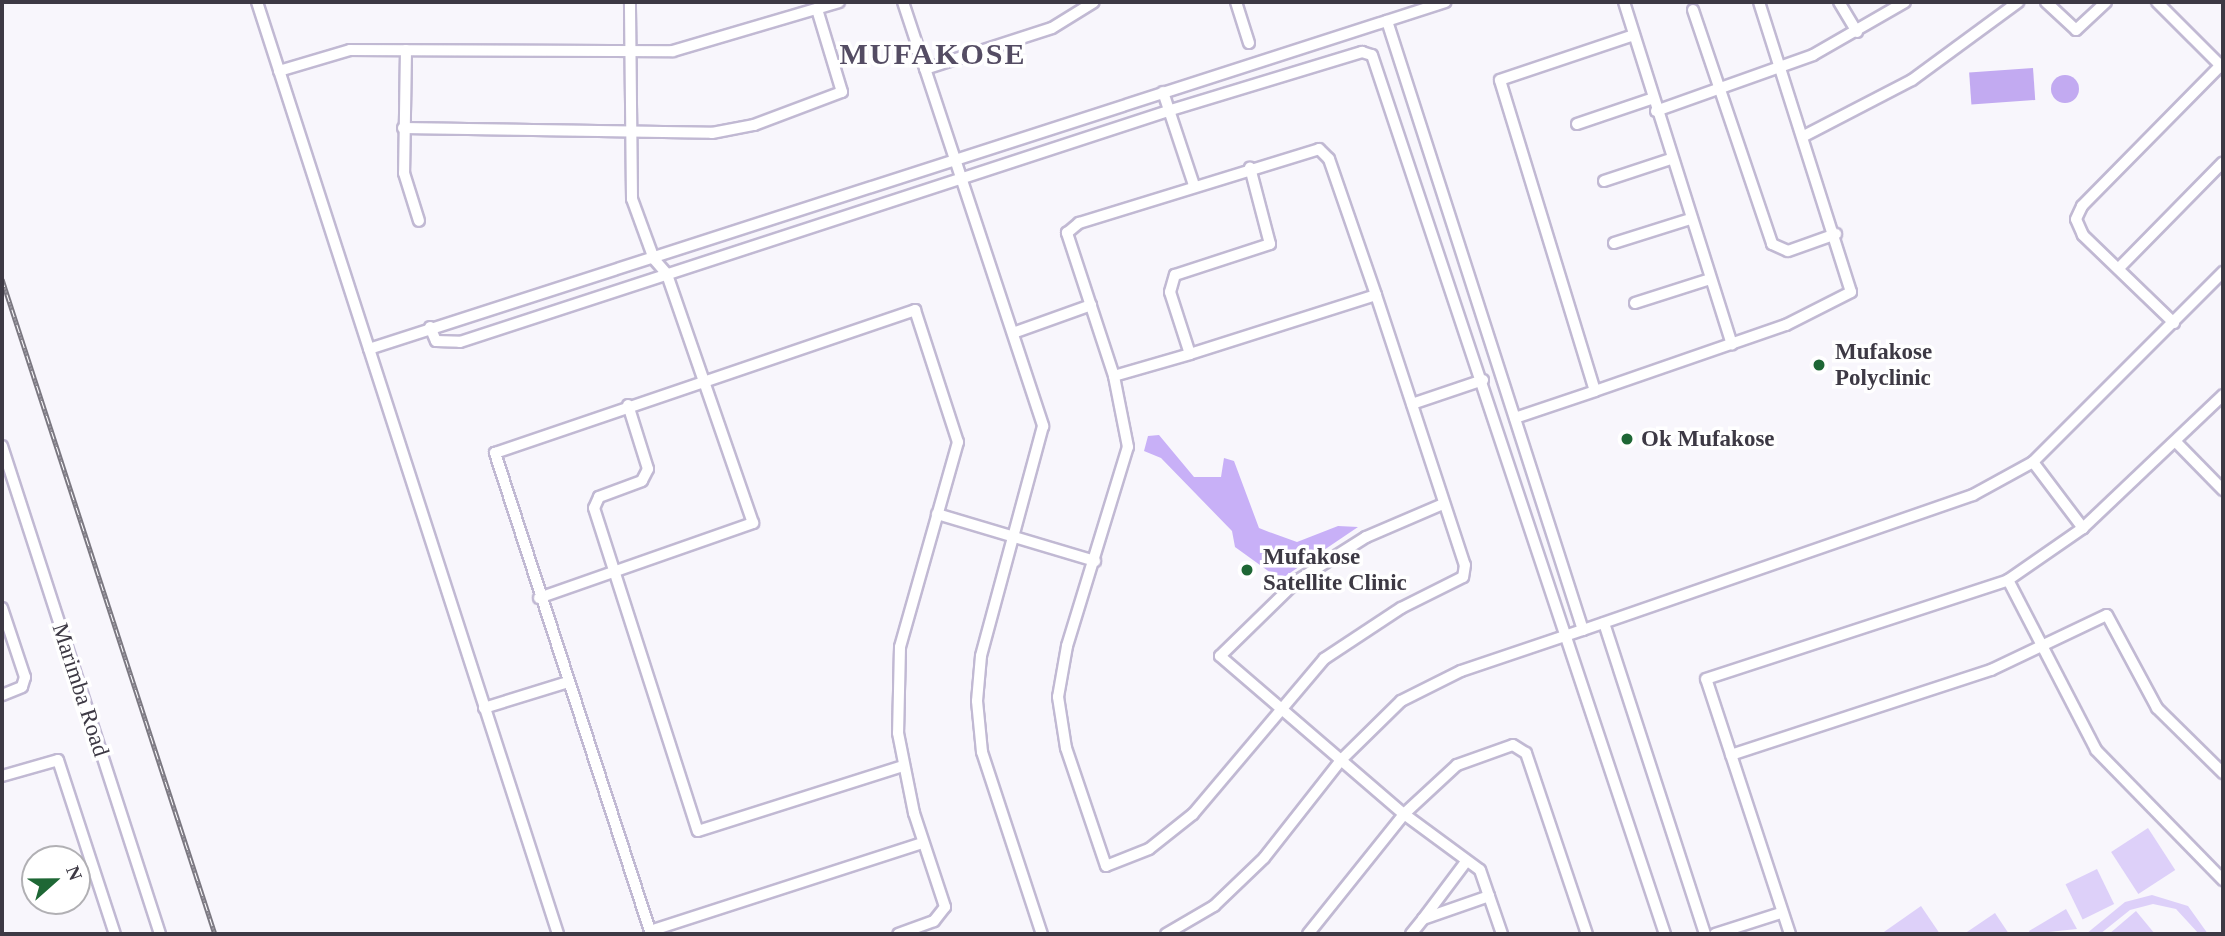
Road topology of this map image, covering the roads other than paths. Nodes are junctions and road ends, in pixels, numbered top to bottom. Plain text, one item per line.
1 (257, 2) edge
2 (630, 2) edge
3 (839, 2) edge
4 (903, 2) edge
5 (1094, 2) edge
6 (1236, 2) edge
7 (1445, 2) edge
8 (1624, 2) edge
9 (1759, 2) edge
10 (1839, 2) edge
11 (1905, 2) edge
12 (2018, 2) edge
13 (2046, 2) edge
14 (2106, 2) edge
15 (2157, 2) edge
16 (817, 9) junction
17 (1693, 10) dead end
18 (1387, 21) junction
19 (1857, 32) junction
20 (1634, 35) junction
21 (1249, 43) dead end
22 (406, 50) junction
23 (628, 53) junction
24 (1783, 65) junction
25 (2223, 65) edge
26 (925, 69) junction
27 (279, 71) junction
28 (1721, 87) junction
29 (1163, 92) junction
30 (1651, 99) junction
31 (1171, 110) junction
32 (1656, 111) junction
33 (1577, 124) dead end
34 (403, 128) junction
35 (630, 131) junction
36 (1806, 135) junction
37 (1671, 159) junction
38 (956, 160) junction
39 (2223, 162) edge
40 (1250, 168) junction
41 (961, 178) junction
42 (1604, 181) dead end
43 (1194, 185) junction
44 (1690, 219) junction
45 (419, 221) dead end
46 (1836, 234) junction
47 (1614, 243) dead end
48 (654, 259) junction
49 (2119, 268) junction
50 (2223, 272) edge
51 (667, 274) junction
52 (1710, 279) junction
53 (1376, 295) junction
54 (1635, 303) dead end
55 (1091, 305) junction
56 (2174, 323) junction
57 (430, 327) junction
58 (1013, 333) junction
59 (1732, 344) junction
60 (369, 349) junction
61 (1190, 354) junction
62 (1114, 376) junction
63 (703, 379) junction
64 (1483, 380) junction
65 (1595, 391) junction
66 (2223, 395) edge
67 (1412, 404) junction
68 (628, 405) junction
69 (1515, 418) junction
70 (2177, 443) junction
71 (2, 446) edge
72 (2033, 462) junction
73 (2223, 490) edge
74 (1443, 504) junction
75 (937, 514) junction
76 (2082, 528) junction
77 (1014, 540) junction
78 (1095, 561) junction
79 (615, 573) junction
80 (2008, 580) junction
81 (539, 598) junction
82 (2, 610) edge
83 (1604, 623) junction
84 (1583, 630) junction
85 (1569, 635) junction
86 (2041, 647) junction
87 (565, 683) junction
88 (2, 695) edge
89 (484, 708) junction
90 (1279, 708) junction
91 (1731, 755) junction
92 (1341, 760) junction
93 (903, 766) junction
94 (2223, 773) edge
95 (2, 776) edge
96 (1404, 814) junction
97 (923, 843) junction
98 (1465, 863) junction
99 (2223, 880) edge
100 (1489, 896) junction
101 (1780, 913) junction
102 (1423, 919) junction
103 (650, 933) edge
104 (115, 934) edge
105 (160, 934) edge
106 (558, 934) edge
107 (898, 934) edge
108 (1042, 934) edge
109 (1166, 934) edge
110 (1308, 934) edge
111 (1411, 934) edge
112 (1502, 934) edge
113 (1587, 934) edge
114 (1665, 934) edge
115 (1705, 934) edge
116 (1716, 934) edge
117 (1790, 934) edge

1 - 27 street
2 - 23 street
3 - 16 street
4 - 26 street
5 - 26 street
6 - 21 street
7 - 18 street
8 - 20 street
9 - 24 street
10 - 19 street
11 - 19 street
12 - 36 street
13 - 14 street
15 - 25 street
16 - 23 street
16 - 35 street
17 - 28 street
18 - 29 street
18 - 69 street
19 - 24 street
20 - 30 street
20 - 65 street
22 - 23 street
22 - 27 street
22 - 34 street
23 - 35 street
24 - 28 street
24 - 36 street
25 - 49 street
26 - 38 street
27 - 60 street
28 - 32 street
28 - 46 street
29 - 31 street
29 - 38 street
30 - 32 street
30 - 33 street
31 - 41 street
31 - 43 street
31 - 64 street
32 - 37 street
34 - 35 street
34 - 45 street
35 - 48 street
36 - 46 street
37 - 42 street
37 - 44 street
38 - 41 street
38 - 48 street
39 - 49 street
40 - 43 street
40 - 53 street
40 - 61 street
41 - 51 street
41 - 58 street
43 - 55 street
44 - 47 street
44 - 52 street
46 - 59 street
48 - 51 street
48 - 57 street
49 - 56 street
50 - 56 street
51 - 57 street
51 - 63 street
52 - 54 street
52 - 59 street
53 - 61 street
53 - 67 street
55 - 58 street
55 - 62 street
56 - 72 street
57 - 60 street
58 - 77 street
59 - 65 street
60 - 89 street
61 - 62 street
62 - 78 street
63 - 68 street
63 - 75 street
63 - 79 street
64 - 67 street
64 - 85 street
65 - 69 street
66 - 70 street
67 - 74 street
68 - 79 street
68 - 81 street
69 - 84 street
70 - 73 street
70 - 76 street
71 - 105 street, Marimba Road
72 - 76 street
72 - 83 street
74 - 90 street
74 - 90 street
75 - 77 street
75 - 93 street
76 - 80 street
77 - 78 street
77 - 108 street
78 - 90 street
79 - 81 street
79 - 93 street
80 - 86 street
80 - 91 street
81 - 87 street
82 - 88 street
83 - 84 street
83 - 115 street
84 - 85 street
85 - 92 street
85 - 114 street
86 - 91 street
86 - 94 street
86 - 99 street
87 - 89 street
87 - 103 street
89 - 106 street
90 - 92 street
91 - 101 street
92 - 96 street
92 - 109 street
93 - 97 street
95 - 104 street
96 - 98 street
96 - 110 street
96 - 113 street
97 - 103 street
97 - 107 street
98 - 100 street
98 - 102 street
100 - 102 street
100 - 112 street
101 - 116 street
101 - 117 street
102 - 111 street

